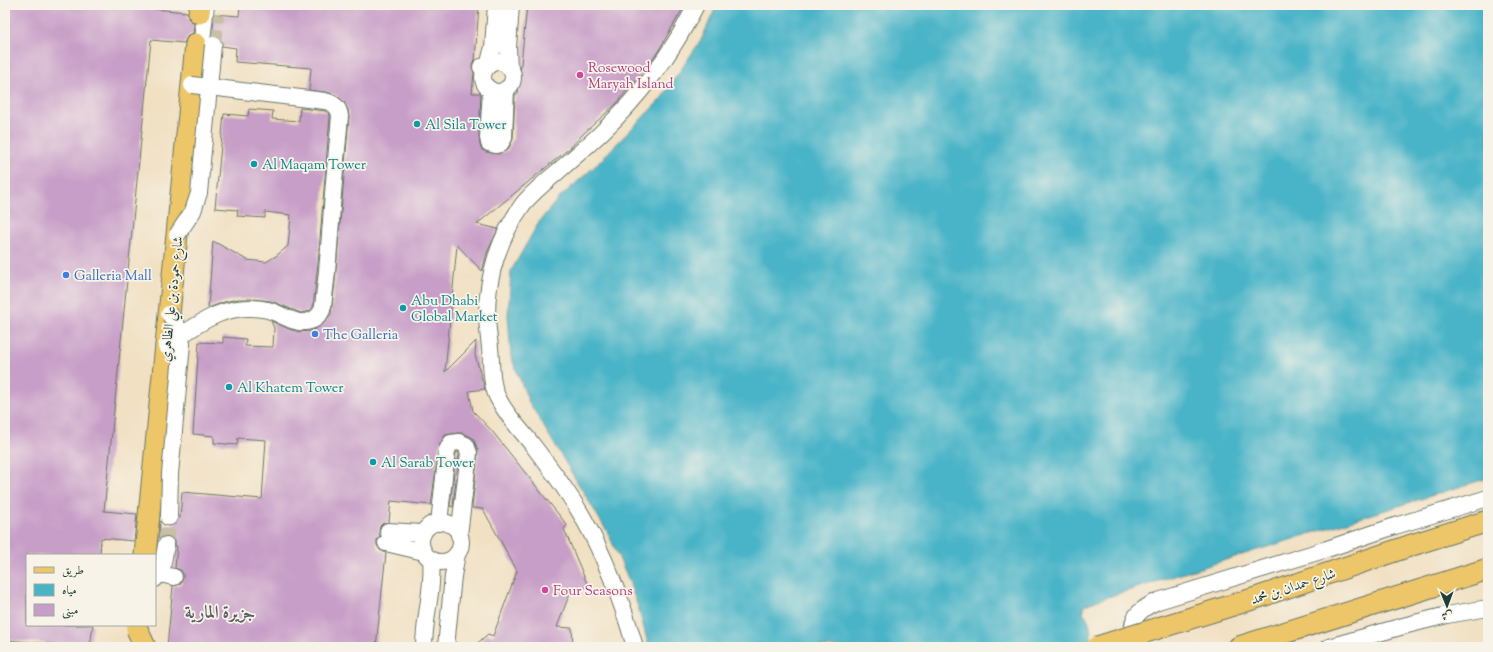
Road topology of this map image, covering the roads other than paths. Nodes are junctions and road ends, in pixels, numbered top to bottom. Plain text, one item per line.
1 (496, 5) edge
2 (511, 5) edge
3 (696, 5) edge
4 (207, 8) edge
5 (204, 45) tunnel mouth
6 (509, 68) junction
7 (486, 78) junction
8 (200, 86) junction
9 (173, 341) junction
10 (1488, 498) edge
11 (169, 517) tunnel mouth
12 (1488, 521) edge
13 (439, 523) junction
14 (423, 533) junction
15 (459, 535) junction
16 (160, 553) edge
17 (457, 554) junction
18 (427, 556) junction
19 (1488, 569) edge
20 (163, 576) edge
21 (1488, 608) edge
22 (424, 647) edge
23 (446, 647) edge
24 (635, 647) edge
25 (1097, 647) edge
26 (1134, 647) edge
27 (1239, 647) edge
28 (1329, 647) edge

1 - 7 street
2 - 6 street
3 - 24 street
4 - 16 street
5 - 8 main road, شارع حمودة بن علي الظاهري
6 - 7 street
6 - 7 street
8 - 9 main road, شارع حمودة بن علي الظاهري
8 - 9 street, bridge
9 - 11 street, bridge
9 - 16 main road, شارع حمودة بن علي الظاهري
10 - 26 street
12 - 25 main road, شارع حمدان بن محمد, bridge
13 - 14 street
13 - 15 street
13 - 15 street
14 - 18 street
14 - 18 street
15 - 17 street
16 - 20 street
17 - 18 street
17 - 23 street
18 - 22 street
19 - 27 main road
21 - 28 street

